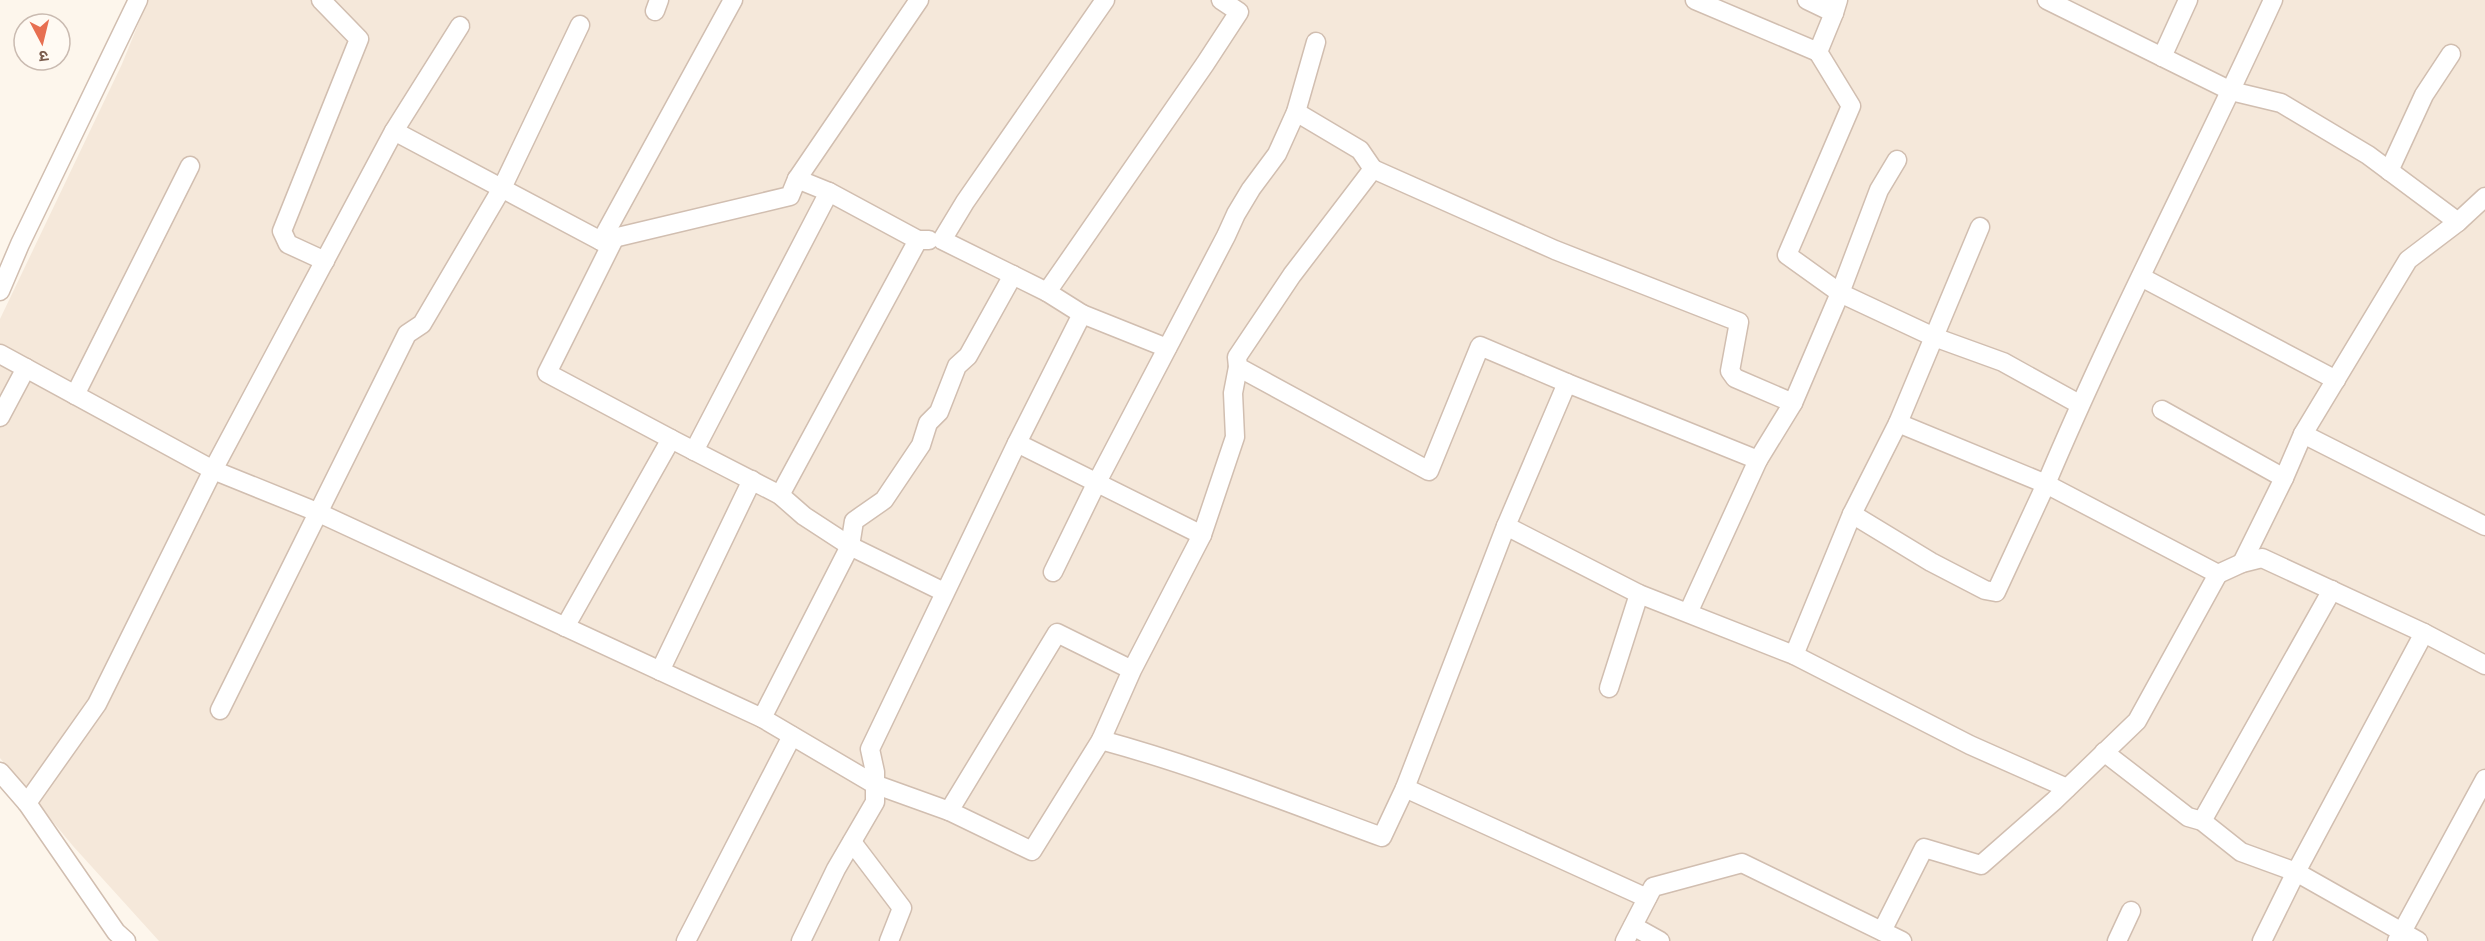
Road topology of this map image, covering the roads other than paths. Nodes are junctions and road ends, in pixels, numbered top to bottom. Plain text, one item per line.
1 (138, 0) edge
2 (321, 0) edge
3 (733, 0) edge
4 (919, 0) edge
5 (1105, 0) edge
6 (1221, 0) edge
7 (1695, 0) edge
8 (1807, 0) edge
9 (2047, 0) edge
10 (2188, 0) edge
11 (2273, 0) edge
12 (1836, 6) edge
13 (580, 25) dead end
14 (460, 26) dead end
15 (1316, 42) dead end
16 (1818, 52) junction
17 (2451, 54) dead end
18 (2162, 57) junction
19 (2232, 91) junction
20 (1296, 112) junction
21 (394, 131) junction
22 (1897, 160) dead end
23 (190, 166) dead end
24 (1373, 169) junction
25 (2389, 171) junction
26 (797, 179) junction
27 (502, 188) junction
28 (829, 192) junction
29 (2485, 197) edge
30 (2458, 222) junction
31 (1980, 227) dead end
32 (608, 239) junction
33 (918, 240) junction
34 (942, 240) junction
35 (325, 261) junction
36 (1013, 275) junction
37 (2141, 277) junction
38 (0, 291) edge
39 (1047, 292) junction
40 (1840, 293) junction
41 (1082, 314) junction
42 (1934, 337) junction
43 (1167, 348) junction
44 (0, 354) edge
45 (1238, 367) junction
46 (26, 368) junction
47 (2336, 380) junction
48 (1568, 383) junction
49 (75, 395) junction
50 (1793, 403) junction
51 (2079, 404) junction
52 (2162, 410) dead end
53 (0, 417) edge
54 (1898, 423) junction
55 (2303, 434) junction
56 (670, 439) junction
57 (1017, 443) junction
58 (694, 451) junction
59 (1758, 460) junction
60 (213, 470) junction
61 (2284, 478) junction
62 (752, 480) junction
63 (1096, 484) junction
64 (2046, 484) junction
65 (780, 495) junction
66 (317, 512) junction
67 (1852, 514) junction
68 (1506, 526) junction
69 (2485, 526) edge
70 (1202, 536) junction
71 (850, 546) junction
72 (2242, 563) junction
73 (1053, 572) dead end
74 (2218, 574) junction
75 (2332, 590) junction
76 (944, 592) junction
77 (1639, 594) junction
78 (1688, 613) junction
79 (565, 627) junction
80 (2424, 633) junction
81 (1794, 655) junction
82 (2485, 665) edge
83 (1132, 670) junction
84 (660, 671) junction
85 (1609, 687) dead end
86 (220, 710) dead end
87 (762, 718) junction
88 (792, 736) junction
89 (1101, 740) junction
90 (2104, 752) junction
91 (0, 772) edge
92 (2485, 779) edge
93 (874, 784) junction
94 (2067, 788) junction
95 (1406, 789) junction
96 (27, 803) junction
97 (949, 811) junction
98 (2202, 821) junction
99 (852, 842) junction
100 (2296, 872) junction
101 (1647, 898) junction
102 (2131, 911) dead end
103 (1882, 931) junction
104 (1629, 933) edge
105 (2399, 937) edge
106 (126, 941) edge
107 (686, 941) edge
108 (801, 941) edge
109 (889, 941) edge
110 (1660, 941) edge
111 (1902, 941) edge
112 (2117, 941) edge
113 (2262, 941) edge
114 (2418, 941) edge

1 - 38 street
2 - 35 street
3 - 32 street
4 - 26 street
5 - 34 street
6 - 39 street
7 - 16 street
8 - 12 street
9 - 18 street
10 - 18 street
11 - 19 street
12 - 16 street
13 - 27 street
14 - 21 street
15 - 20 street
16 - 40 street
17 - 25 street
18 - 19 street
19 - 25 street
19 - 37 street
20 - 24 street
20 - 43 street
21 - 27 street
21 - 35 street
22 - 40 street
23 - 49 street
24 - 45 street
24 - 50 street
25 - 30 street
26 - 28 street
26 - 32 street
27 - 32 street
27 - 66 street
28 - 33 street
28 - 58 street
29 - 30 street
30 - 47 street
31 - 42 street
32 - 56 street
33 - 34 street
33 - 65 street
34 - 36 street
35 - 60 street
36 - 39 street
36 - 71 street
37 - 47 street
37 - 51 street
39 - 41 street
40 - 42 street
40 - 50 street
41 - 43 street
41 - 57 street
42 - 51 street
42 - 54 street
43 - 63 street
44 - 46 street
45 - 48 street
45 - 70 street
46 - 49 street
46 - 53 street
47 - 55 street
48 - 59 street
48 - 68 street
49 - 60 street
50 - 59 street
51 - 64 street
52 - 61 street
54 - 64 street
54 - 67 street
55 - 61 street
55 - 69 street
56 - 58 street
56 - 79 street
57 - 63 street
57 - 76 street
58 - 62 street
59 - 78 street
60 - 66 street
60 - 96 street
61 - 72 street
62 - 65 street
62 - 84 street
63 - 70 street
63 - 73 street
64 - 67 street
64 - 74 street
65 - 71 street
66 - 79 street
66 - 86 street
67 - 81 street
68 - 77 street
68 - 95 street
70 - 83 street
71 - 76 street
71 - 87 street
72 - 74 street
72 - 75 street
74 - 90 street
75 - 80 street
75 - 98 street
76 - 93 street
77 - 78 street
77 - 85 street
78 - 81 street
79 - 84 street
80 - 82 street
80 - 100 street
81 - 94 street
83 - 89 street
83 - 97 street
84 - 87 street
87 - 88 street
88 - 93 street
88 - 107 street
89 - 95 street
89 - 97 street
90 - 94 street
90 - 98 street
91 - 96 street
92 - 105 street
93 - 97 street
93 - 99 street
94 - 103 street
95 - 101 street
96 - 106 street
98 - 100 street
99 - 108 street
99 - 109 street
100 - 105 street
100 - 113 street
101 - 103 street
101 - 104 street
102 - 112 street
103 - 111 street
104 - 110 street
105 - 114 street

